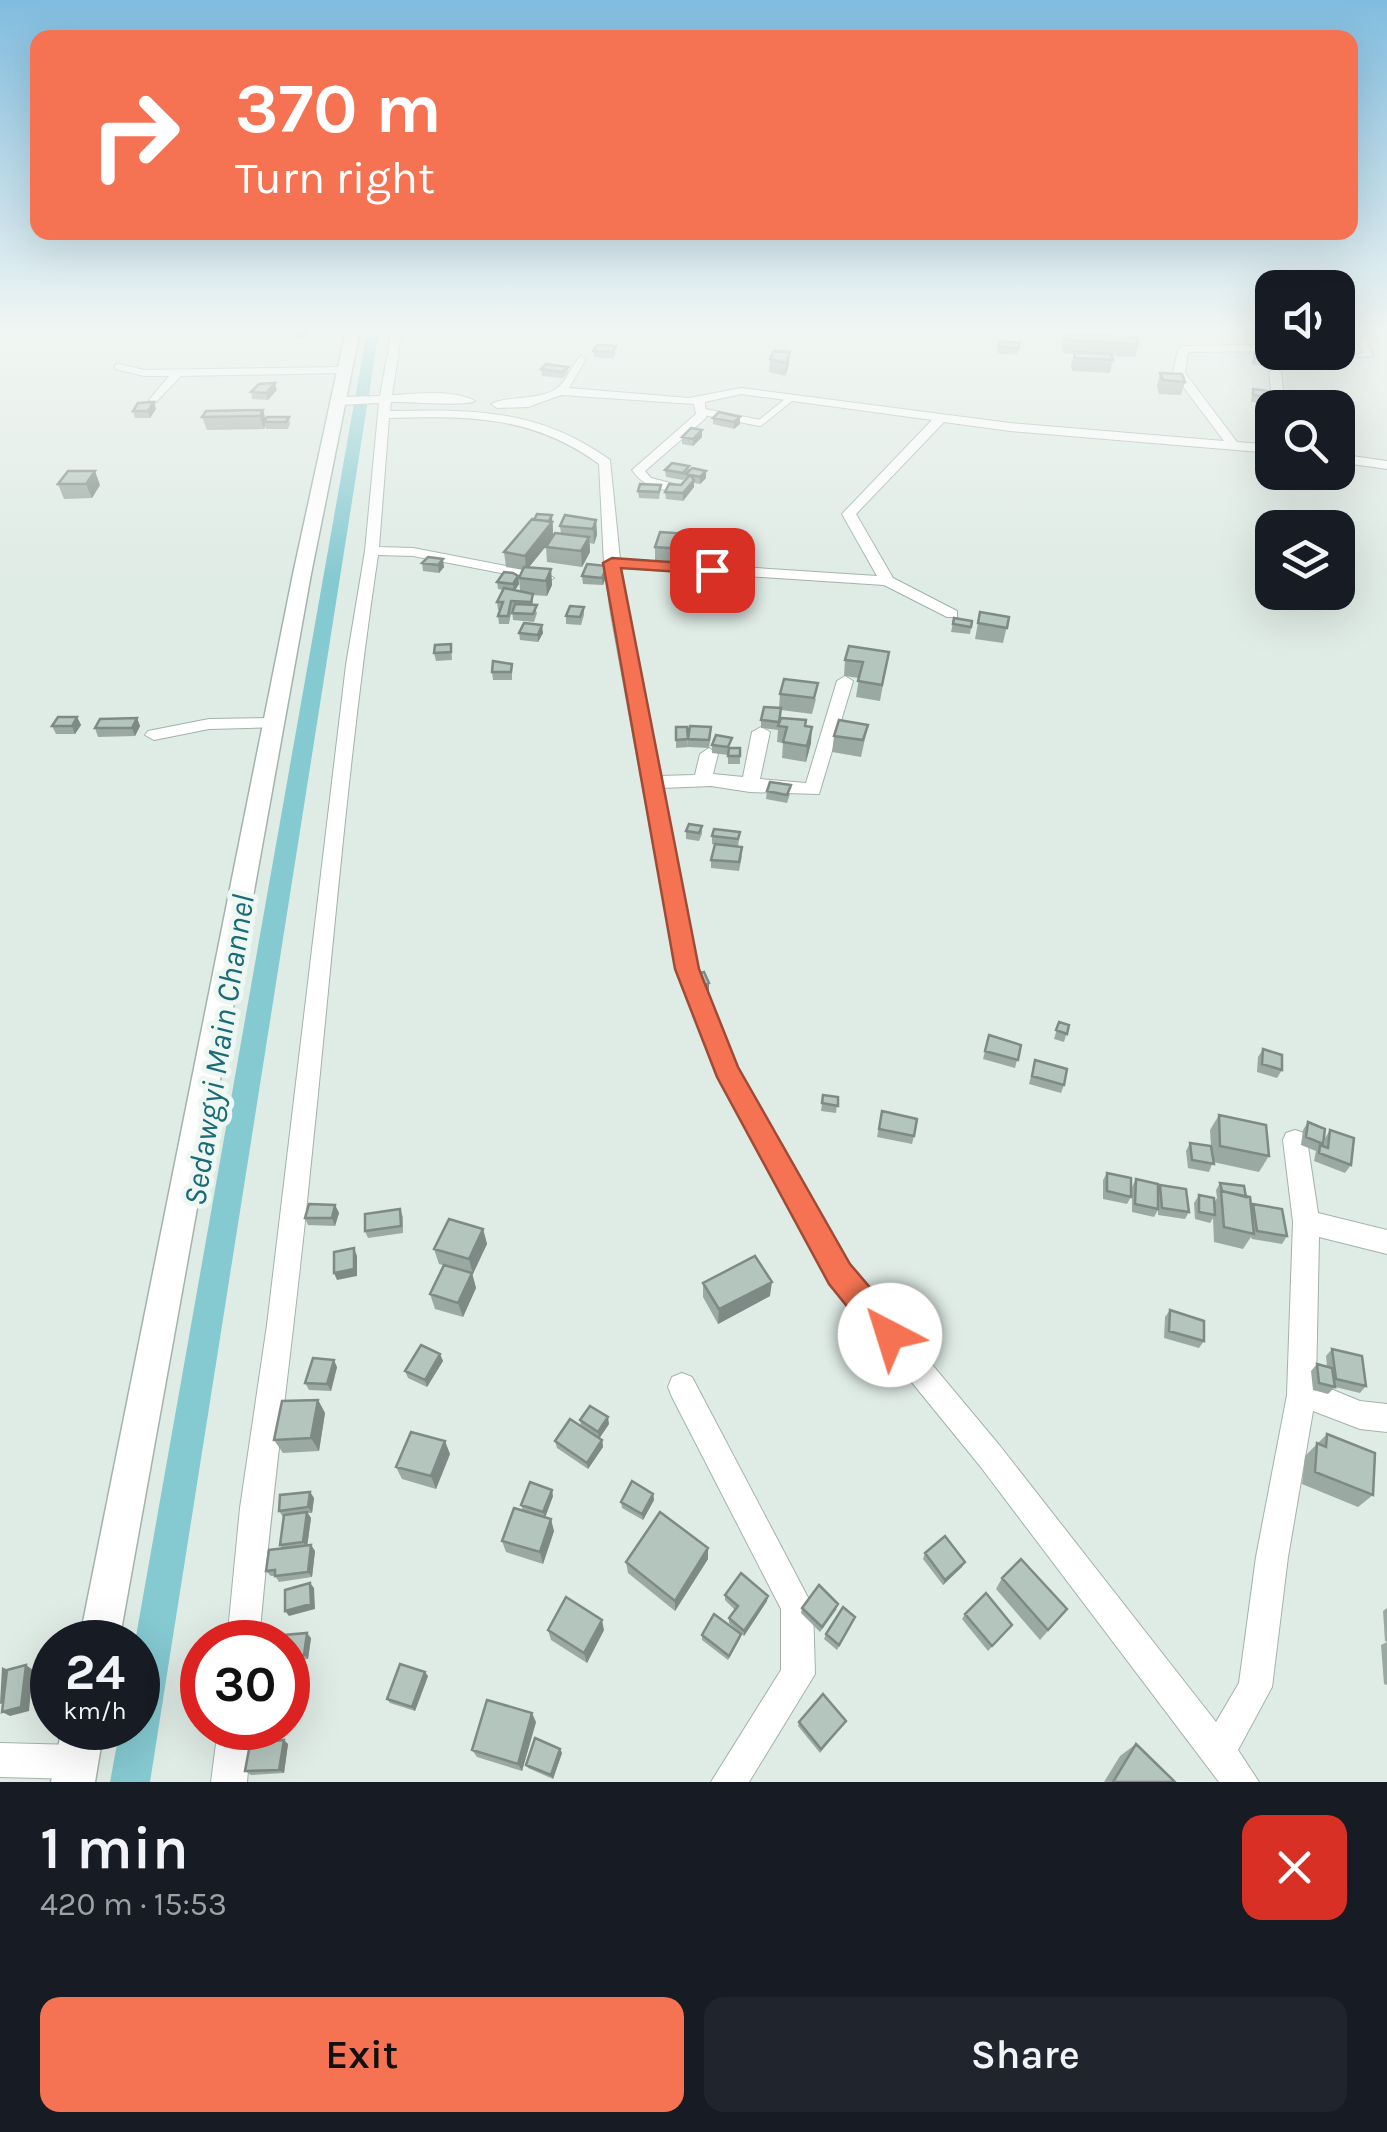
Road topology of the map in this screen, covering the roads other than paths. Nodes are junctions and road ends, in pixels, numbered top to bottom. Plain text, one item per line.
1 (337, 413) edge
2 (381, 413) edge
3 (464, 413) edge
4 (694, 413) edge
5 (726, 413) edge
6 (772, 413) edge
7 (905, 413) edge
8 (1208, 413) edge
9 (942, 418) junction
10 (1232, 445) junction
11 (1255, 447) edge
12 (1355, 460) edge
13 (1387, 465) edge
14 (670, 487) edge
15 (372, 550) junction
16 (612, 563) junction
17 (547, 578) edge
18 (887, 580) junction
19 (952, 614) edge
20 (845, 681) dead end
21 (274, 722) junction
22 (762, 732) dead end
23 (154, 735) dead end
24 (709, 754) dead end
25 (702, 780) junction
26 (652, 782) junction
27 (750, 786) junction
28 (1295, 1140) dead end
29 (1306, 1222) junction
30 (1387, 1242) edge
31 (682, 1387) dead end
32 (1301, 1392) junction
33 (1387, 1418) edge
34 (103, 1620) edge
35 (245, 1620) edge
36 (233, 1750) edge
37 (1218, 1752) junction
38 (78, 1757) edge
39 (0, 1760) edge
40 (229, 1782) edge
41 (729, 1782) edge
42 (1241, 1782) edge

1 - 21 street
2 - 15 street
3 - 16 street
4 - 14 street
5 - 6 lane
7 - 9 street
8 - 10 street
9 - 10 street
9 - 18 street
10 - 11 street
12 - 13 street
15 - 17 street
15 - 35 street
16 - 18 street
16 - 26 street
18 - 19 street
20 - 27 street
21 - 23 street
21 - 34 street
22 - 27 street
24 - 25 street
25 - 26 street
25 - 27 street
26 - 37 street
28 - 29 street
29 - 30 street
29 - 32 street
31 - 41 street
32 - 33 street
32 - 37 street
36 - 40 street
37 - 42 street
38 - 39 street

